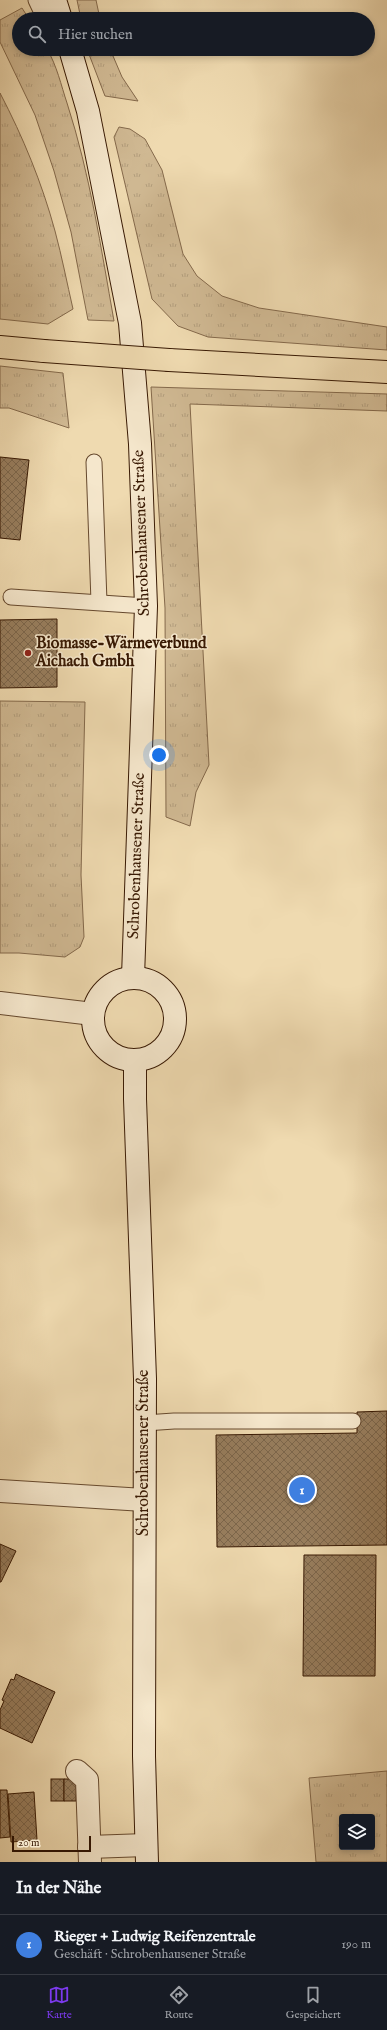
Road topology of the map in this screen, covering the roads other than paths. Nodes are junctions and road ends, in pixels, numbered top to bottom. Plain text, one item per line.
1 (36, 0) edge
2 (56, 0) edge
3 (42, 12) edge
4 (59, 12) edge
5 (72, 56) edge
6 (0, 347) edge
7 (387, 372) edge
8 (94, 462) dead end
9 (11, 597) dead end
10 (98, 602) junction
11 (146, 606) junction
12 (133, 977) junction
13 (0, 1003) edge
14 (93, 1014) junction
15 (135, 1060) junction
16 (353, 1421) dead end
17 (145, 1423) junction
18 (0, 1491) edge
19 (144, 1500) junction
20 (78, 1771) dead end
21 (147, 1853) edge
22 (89, 1855) edge

1 - 3 lane
2 - 4 main road
5 - 11 main road, Schrobenhausener Straße
6 - 7 highway, bridge
8 - 10 lane
9 - 10 lane
10 - 11 lane
11 - 12 main road, Schrobenhausener Straße
12 - 14 main road
12 - 15 main road
13 - 14 main road
14 - 15 main road
15 - 17 main road, Schrobenhausener Straße
16 - 17 lane
17 - 19 main road, Schrobenhausener Straße
18 - 19 main road
19 - 21 main road, Schrobenhausener Straße
20 - 22 main road, Schrobenhausener Straße
21 - 22 main road, Schrobenhausener Straße

